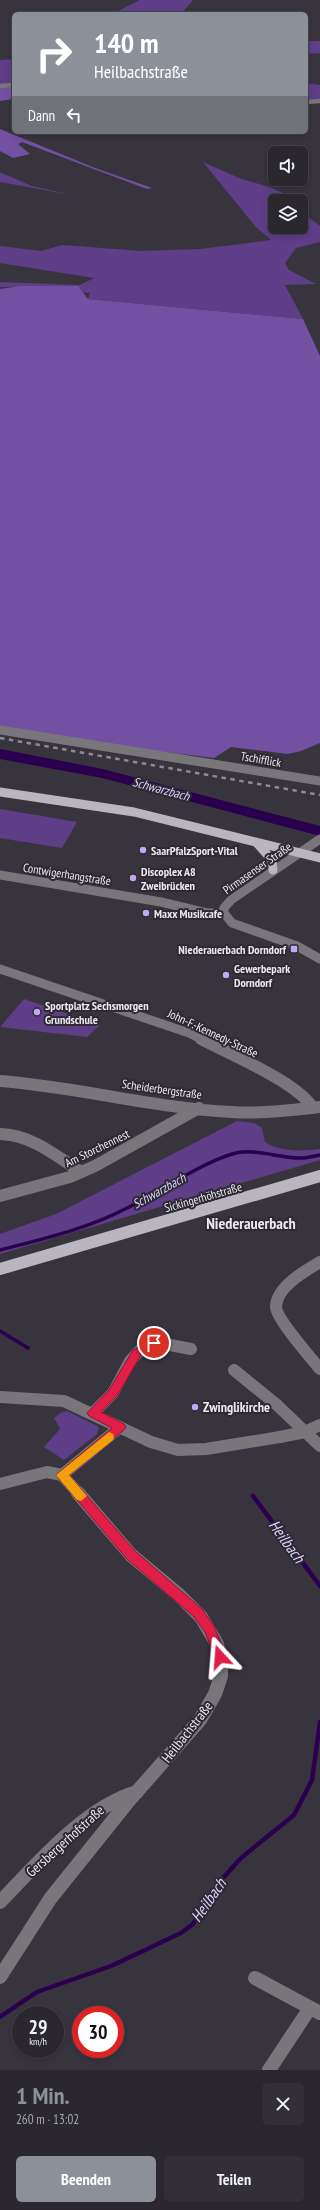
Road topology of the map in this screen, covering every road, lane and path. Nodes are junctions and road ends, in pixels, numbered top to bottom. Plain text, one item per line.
1 (12, 85) edge
2 (0, 86) edge
3 (320, 101) edge
4 (308, 102) edge
5 (0, 730) edge
6 (320, 781) edge
7 (0, 792) edge
8 (320, 838) edge
9 (254, 840) junction
10 (300, 852) junction
11 (320, 858) edge
12 (273, 870) junction
13 (0, 875) edge
14 (224, 913) junction
15 (320, 959) edge
16 (0, 969) edge
17 (0, 1081) edge
18 (199, 1108) junction
19 (316, 1108) edge
20 (0, 1134) edge
21 (81, 1172) junction
22 (320, 1176) edge
23 (0, 1196) edge
24 (320, 1262) edge
25 (0, 1269) edge
26 (191, 1349) dead end
27 (320, 1369) edge
28 (234, 1370) dead end
29 (0, 1396) edge
30 (93, 1413) junction
31 (320, 1425) edge
32 (120, 1427) junction
33 (305, 1432) junction
34 (320, 1446) edge
35 (62, 1475) junction
36 (0, 1484) edge
37 (137, 1792) junction
38 (0, 1902) edge
39 (0, 1977) edge
40 (255, 1978) dead end
41 (315, 2010) edge
42 (269, 2070) edge

1 - 2 street
3 - 4 street
5 - 6 street, Tschifflick
7 - 9 main road
8 - 10 street, Pirmasenser Straße
9 - 10 main road
9 - 12 main road
10 - 11 main road
10 - 12 street, Pirmasenser Straße
12 - 14 street, Pirmasenser Straße
13 - 14 street, Contwigerhangstraße
14 - 15 street, Pirmasenser Straße
16 - 19 street, John-F.-Kennedy-Straße
17 - 18 street, Scheiderbergstraße
18 - 19 street, Scheiderbergstraße
18 - 21 street, Am Storchennest
20 - 21 street
21 - 23 street, Am Storchennest
22 - 25 main road, Sickingerhöhstraße
24 - 27 street
26 - 30 street
28 - 33 street
29 - 30 street
30 - 32 street
31 - 33 street
32 - 33 street
32 - 35 street
33 - 34 street
35 - 36 street
35 - 37 street, Heilbachstraße
37 - 38 street, Gersbergerhofstraße
37 - 39 street, Heilbachstraße
40 - 41 street
41 - 42 street

